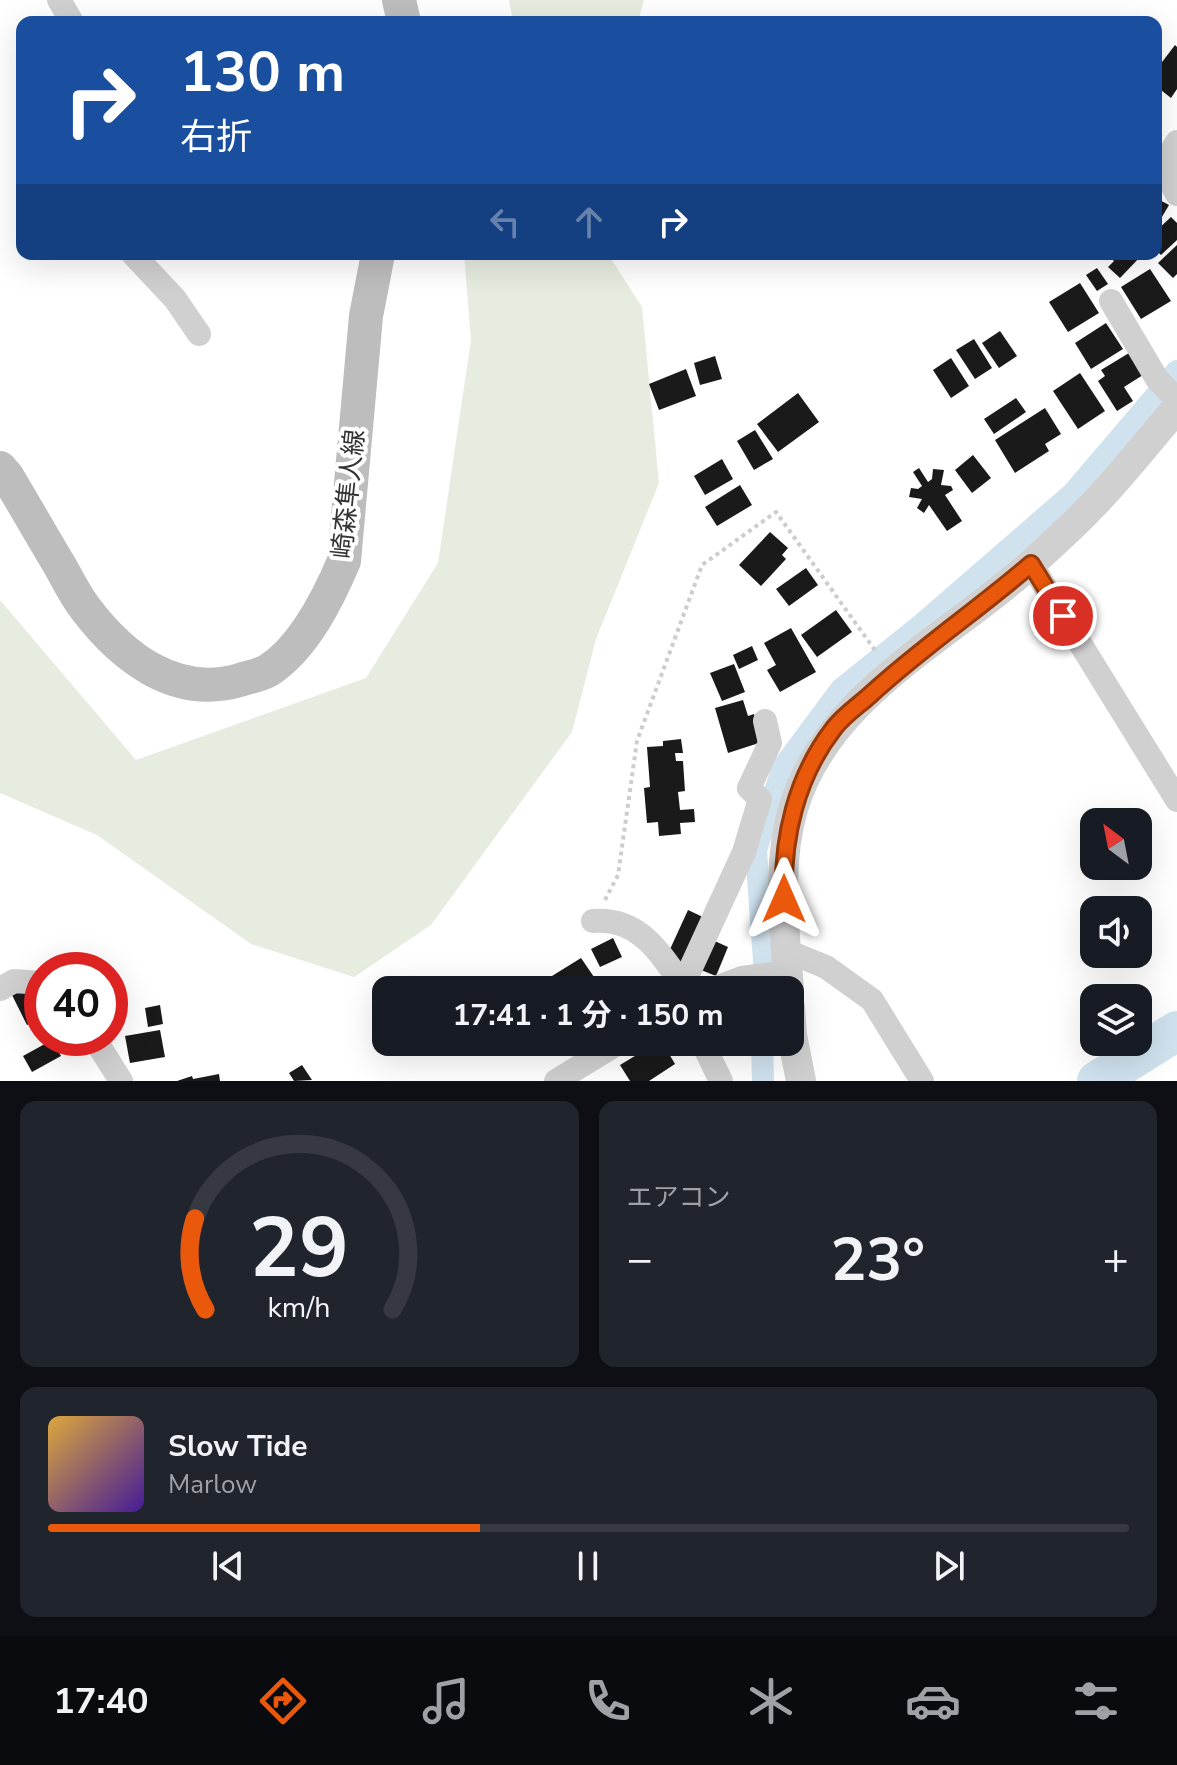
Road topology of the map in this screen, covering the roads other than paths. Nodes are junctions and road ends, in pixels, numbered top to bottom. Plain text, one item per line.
1 (1177, 142) edge
2 (1177, 194) edge
3 (139, 260) edge
4 (377, 260) edge
5 (1111, 301) dead end
6 (199, 334) dead end
7 (1171, 396) edge
8 (0, 468) edge
9 (1031, 564) junction
10 (765, 721) dead end
11 (1177, 800) edge
12 (776, 804) junction
13 (593, 921) road end
14 (788, 971) edge
15 (676, 976) edge
16 (689, 976) edge
17 (755, 976) edge
18 (24, 982) edge
19 (0, 989) edge
20 (105, 1056) edge
21 (597, 1056) edge
22 (709, 1056) edge
23 (796, 1056) edge
24 (121, 1081) edge
25 (556, 1081) edge
26 (721, 1081) edge
27 (801, 1081) edge
28 (922, 1081) edge

1 - 2 street
3 - 6 street
4 - 8 main road, 崎森隼人線
5 - 7 street
7 - 9 street
9 - 11 street
9 - 12 street
10 - 12 street
12 - 14 street
12 - 16 street
13 - 15 street
14 - 17 street
14 - 28 street
18 - 19 street
20 - 24 street
21 - 25 street
22 - 26 street
23 - 27 street

